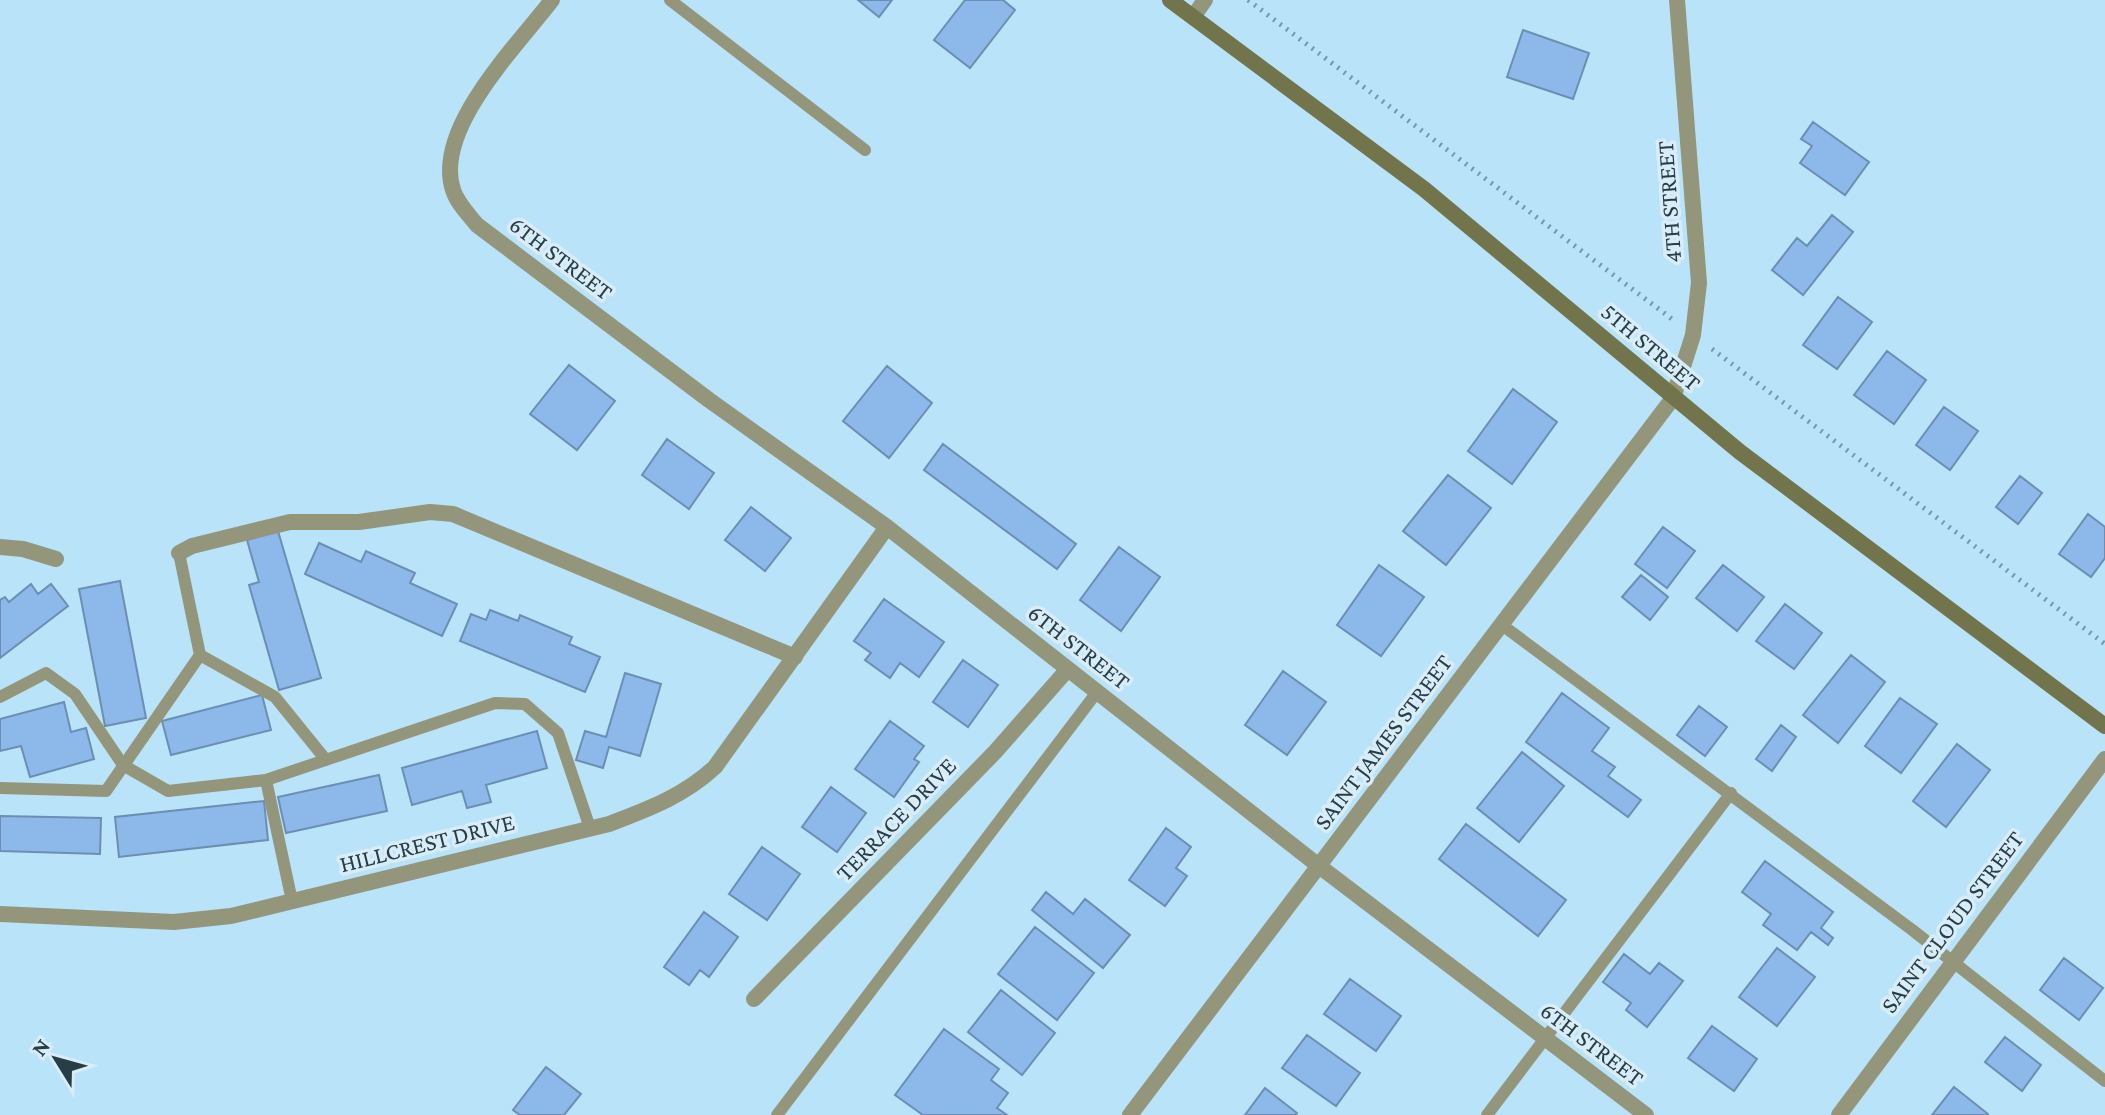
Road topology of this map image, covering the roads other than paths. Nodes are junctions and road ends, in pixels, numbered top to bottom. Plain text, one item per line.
1 (552, 0) edge
2 (670, 0) edge
3 (1170, 0) edge
4 (1205, 0) edge
5 (1677, 0) edge
6 (1193, 17) junction
7 (865, 150) dead end
8 (1673, 398) junction
9 (887, 527) junction
10 (0, 547) edge
11 (179, 553) joint
12 (56, 559) dead end
13 (1502, 625) junction
14 (200, 655) junction
15 (795, 657) junction
16 (1068, 669) junction
17 (1097, 692) junction
18 (0, 697) edge
19 (2105, 726) edge
20 (2105, 759) edge
21 (326, 760) junction
22 (123, 765) junction
23 (266, 780) junction
24 (0, 788) edge
25 (1731, 793) junction
26 (590, 828) junction
27 (1319, 866) junction
28 (292, 901) junction
29 (0, 914) edge
30 (1951, 962) junction
31 (754, 999) dead end
32 (1545, 1038) junction
33 (2105, 1081) edge
34 (777, 1115) edge
35 (1130, 1115) edge
36 (1487, 1115) edge
37 (1646, 1115) edge
38 (1839, 1115) edge

1 - 9 street, 6TH STREET
2 - 7 lane
3 - 6 main road, 5TH STREET
4 - 6 street
5 - 8 street, 4TH STREET
6 - 8 main road, 5TH STREET
8 - 13 street, SAINT JAMES STREET
8 - 19 main road, 5TH STREET
9 - 15 street, HILLCREST DRIVE
9 - 16 street, 6TH STREET
10 - 12 street
11 - 14 lane
11 - 15 street
13 - 25 lane
13 - 27 street, SAINT JAMES STREET
14 - 21 lane
14 - 22 lane
15 - 26 street, HILLCREST DRIVE
16 - 17 street, 6TH STREET
16 - 31 street, TERRACE DRIVE
17 - 27 street, 6TH STREET
17 - 34 lane
18 - 22 lane
20 - 30 street, SAINT CLOUD STREET
21 - 23 lane
21 - 26 lane
22 - 23 lane
22 - 24 lane
23 - 28 lane
25 - 30 lane
25 - 32 lane
26 - 28 street, HILLCREST DRIVE
27 - 32 street, 6TH STREET
27 - 35 street, SAINT JAMES STREET
28 - 29 street, HILLCREST DRIVE
30 - 33 lane
30 - 38 street, SAINT CLOUD STREET
32 - 36 lane
32 - 37 street, 6TH STREET

